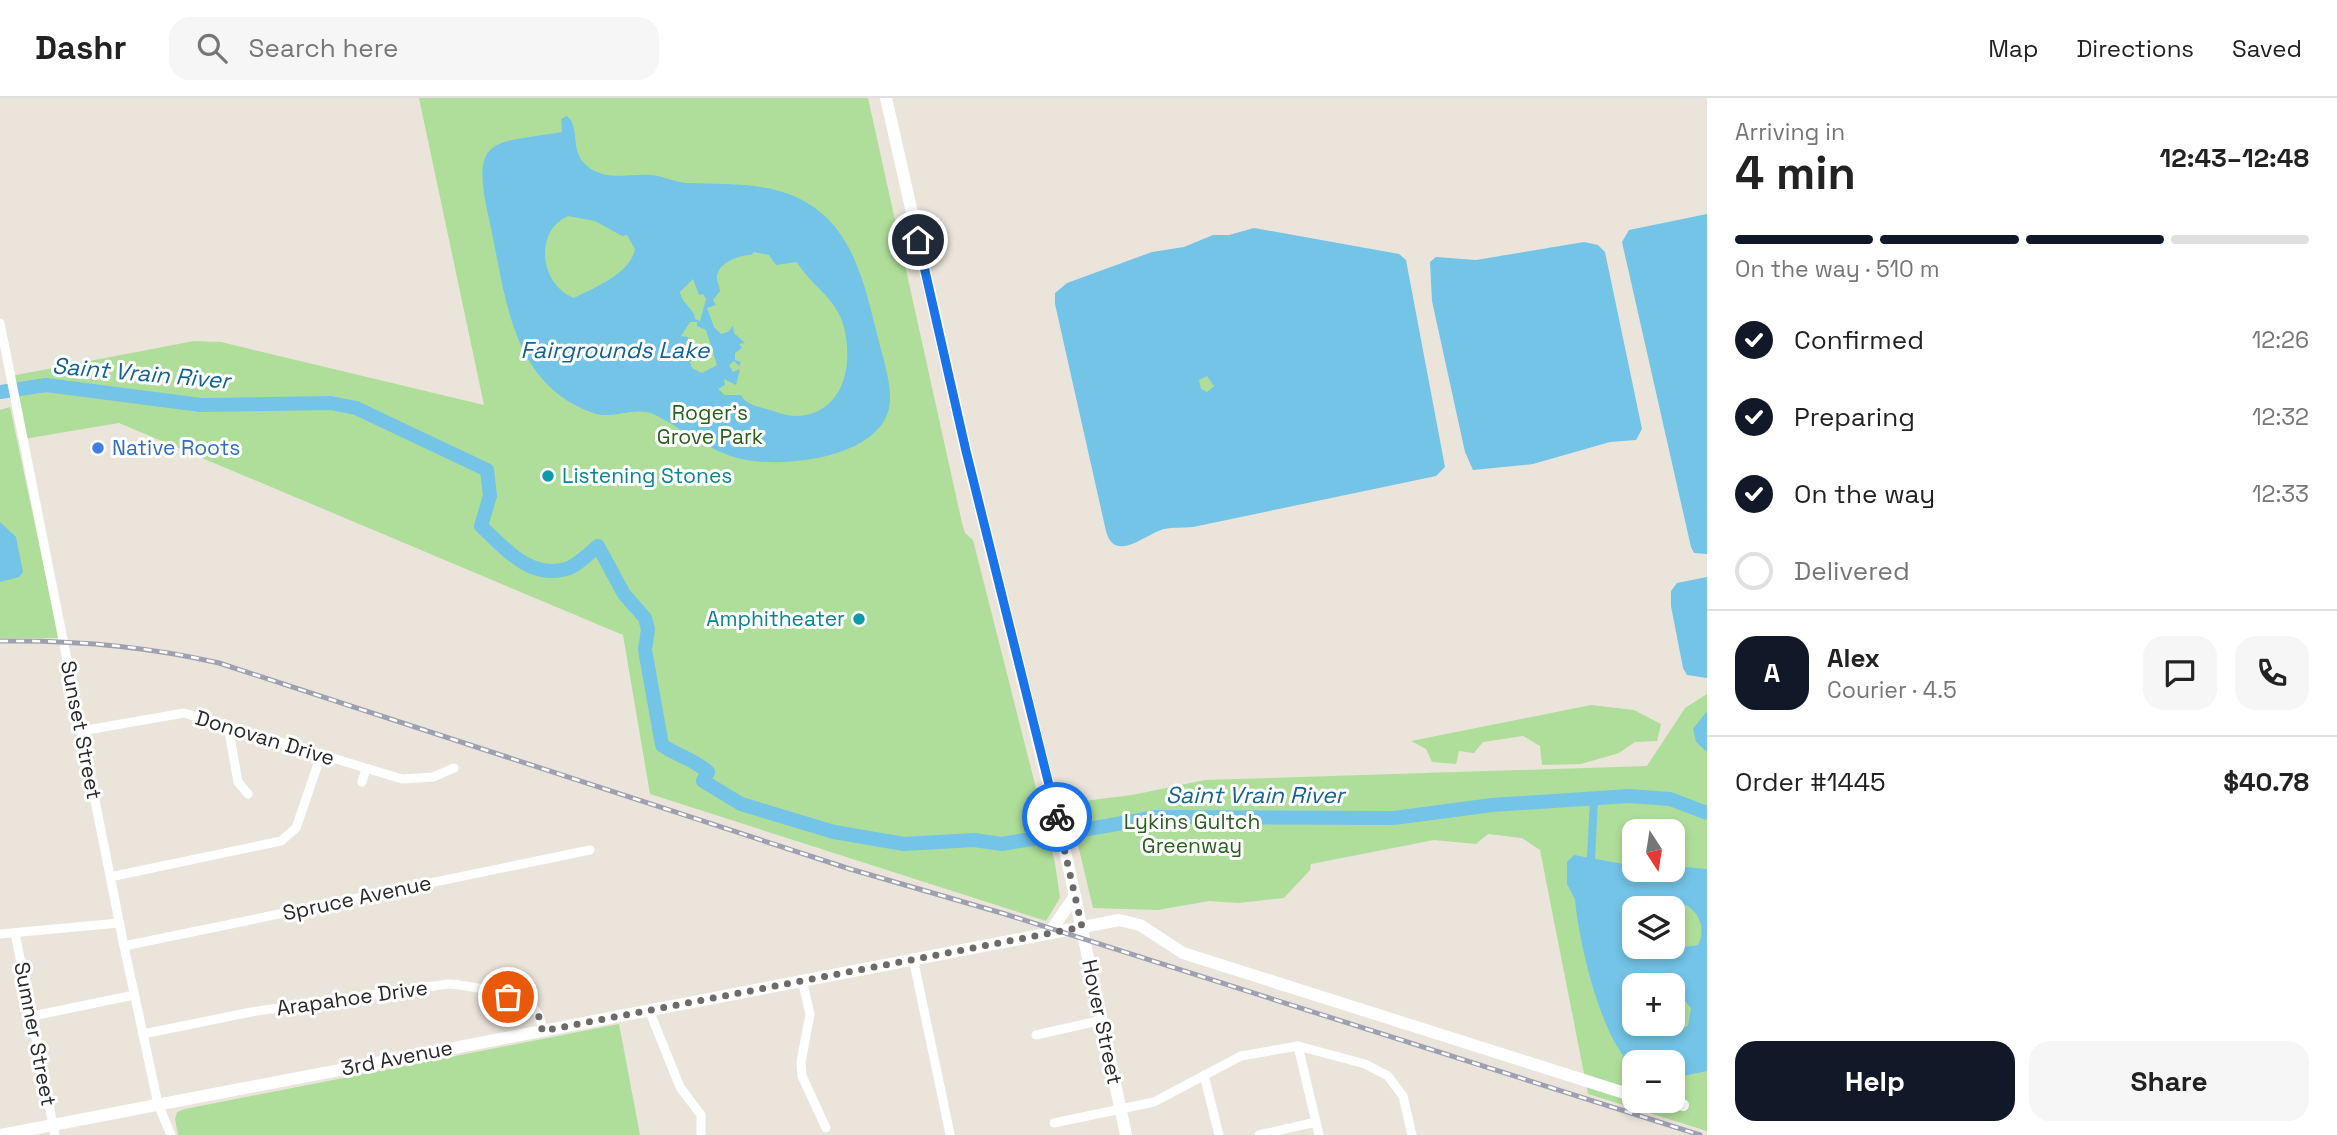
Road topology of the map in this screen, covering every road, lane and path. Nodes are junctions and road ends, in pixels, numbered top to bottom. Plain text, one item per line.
1 (886, 98) edge
2 (0, 323) edge
3 (228, 726) junction
4 (81, 731) junction
5 (321, 755) junction
6 (454, 768) dead end
7 (366, 769) junction
8 (362, 782) dead end
9 (248, 794) dead end
10 (590, 850) dead end
11 (110, 877) junction
12 (1075, 896) junction
13 (119, 923) junction
14 (1082, 927) junction
15 (15, 933) junction
16 (1049, 933) junction
17 (0, 934) edge
18 (124, 946) junction
19 (913, 958) junction
20 (803, 980) junction
21 (134, 995) junction
22 (649, 1010) junction
23 (33, 1016) junction
24 (1102, 1020) junction
25 (542, 1031) junction
26 (143, 1034) junction
27 (1036, 1035) dead end
28 (1298, 1046) junction
29 (1205, 1075) junction
30 (1622, 1092) edge
31 (158, 1104) junction
32 (1121, 1109) junction
33 (1316, 1122) junction
34 (1054, 1123) dead end
35 (827, 1128) dead end
36 (54, 1130) edge
37 (1, 1135) edge
38 (171, 1135) edge
39 (701, 1135) edge
40 (950, 1135) edge
41 (1126, 1135) edge
42 (1219, 1135) edge
43 (1259, 1135) edge
44 (1319, 1135) edge
45 (1412, 1135) edge

1 - 12 street, Hover Street
2 - 4 street, Sunset Street
3 - 4 street, Donovan Drive
3 - 5 street, Donovan Drive
3 - 9 street
4 - 11 street, Sunset Street
5 - 7 street, Donovan Drive
5 - 11 street
6 - 7 street, Donovan Drive
7 - 8 street
10 - 18 street, Spruce Avenue
11 - 13 street, Sunset Street
12 - 14 street, Hover Street
12 - 16 street
13 - 15 street
13 - 18 street, Sunset Street
14 - 16 street, 3rd Avenue
14 - 24 street, Hover Street
14 - 30 street, 3rd Avenue
15 - 17 street
15 - 23 street, Sumner Street
16 - 19 street, 3rd Avenue
18 - 21 street, Sunset Street
19 - 20 street, 3rd Avenue
19 - 40 street
20 - 22 street, 3rd Avenue
20 - 35 street
21 - 23 street
21 - 26 street, Sunset Street
22 - 25 street, 3rd Avenue
22 - 39 street
23 - 36 street, Sumner Street
24 - 27 street
24 - 32 street, Hover Street
25 - 26 street, Arapahoe Drive
25 - 31 street, 3rd Avenue
26 - 31 street, Sunset Street
28 - 29 street
28 - 33 street
28 - 45 street
29 - 32 street
29 - 42 street
31 - 36 street, 3rd Avenue
31 - 38 street, Sunset Street
32 - 34 street
32 - 41 street, Hover Street
33 - 43 street
33 - 44 street
36 - 37 street, 3rd Avenue

